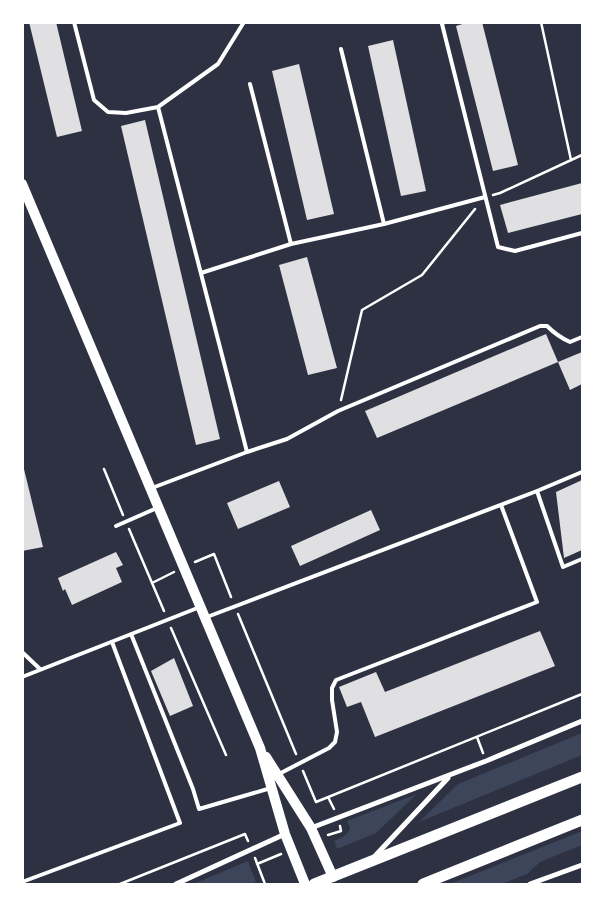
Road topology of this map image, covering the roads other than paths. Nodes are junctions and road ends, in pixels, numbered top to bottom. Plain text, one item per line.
1 (74, 22) edge
2 (244, 22) edge
3 (444, 22) edge
4 (341, 49) dead end
5 (250, 84) dead end
6 (158, 107) junction
7 (22, 184) edge
8 (484, 198) junction
9 (384, 224) junction
10 (582, 234) edge
11 (291, 244) junction
12 (201, 273) junction
13 (582, 337) edge
14 (247, 452) junction
15 (582, 472) edge
16 (151, 488) junction
17 (537, 491) junction
18 (500, 505) junction
19 (159, 507) junction
20 (116, 526) dead end
21 (582, 559) edge
22 (201, 607) junction
23 (205, 618) junction
24 (131, 634) junction
25 (112, 642) junction
26 (22, 652) edge
27 (40, 669) junction
28 (22, 677) edge
29 (582, 721) edge
30 (260, 748) junction
31 (278, 775) junction
32 (450, 776) junction
33 (582, 777) edge
34 (272, 788) junction
35 (582, 820) edge
36 (312, 828) junction
37 (285, 834) junction
38 (368, 863) junction
39 (582, 865) edge
40 (334, 881) edge
41 (22, 882) edge
42 (176, 884) edge
43 (305, 884) edge
44 (314, 884) edge
45 (423, 884) edge
46 (530, 884) edge

1 - 6 lane
2 - 6 lane
3 - 8 lane
4 - 9 lane
5 - 11 lane
6 - 12 lane
7 - 16 main road
8 - 9 lane
8 - 10 lane
9 - 11 lane
11 - 12 lane
12 - 14 lane
13 - 14 lane
14 - 16 lane
15 - 17 lane
16 - 19 main road
17 - 18 lane
17 - 21 lane
18 - 23 lane
18 - 31 lane
19 - 20 lane
19 - 22 main road
22 - 23 main road
22 - 24 lane
23 - 30 main road
24 - 25 lane
24 - 34 lane
25 - 27 lane
25 - 41 lane
26 - 27 lane
27 - 28 lane
29 - 32 street
30 - 31 main road
30 - 34 main road
31 - 36 main road
32 - 36 street
32 - 38 street
33 - 38 main road
34 - 37 main road
35 - 45 main road
36 - 40 main road
37 - 42 street
37 - 43 main road
38 - 40 main road
39 - 46 street
40 - 44 main road

